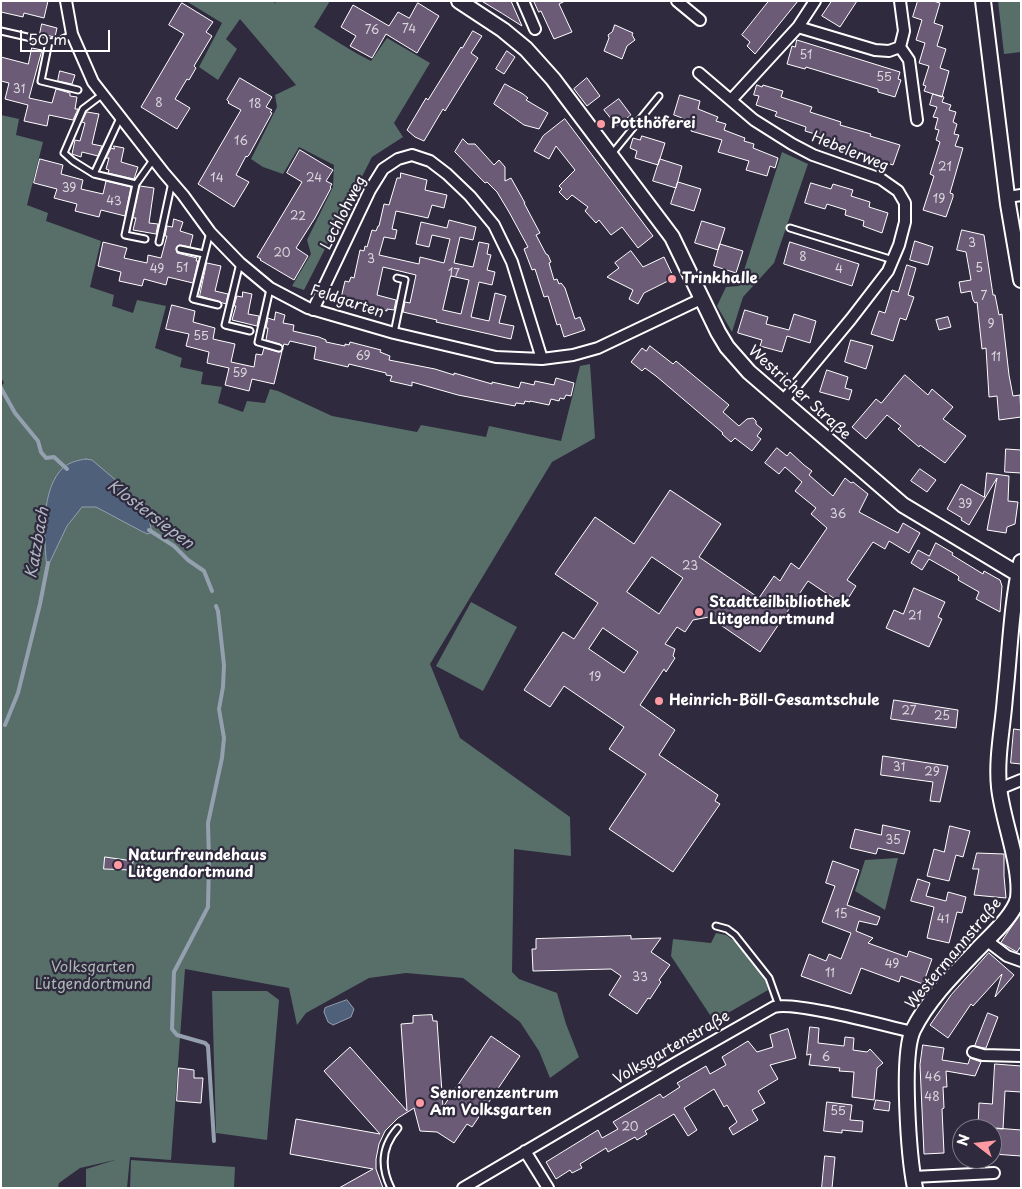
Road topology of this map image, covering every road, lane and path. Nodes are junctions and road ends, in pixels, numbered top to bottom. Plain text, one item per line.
1 (66, 1) edge
2 (458, 1) edge
3 (523, 1) edge
4 (677, 1) edge
5 (816, 1) edge
6 (900, 1) edge
7 (983, 1) edge
8 (700, 20) dead end
9 (798, 27) junction
10 (535, 28) dead end
11 (1, 31) edge
12 (72, 34) junction
13 (49, 42) junction
14 (900, 47) junction
15 (699, 73) dead end
16 (78, 90) dead end
17 (103, 94) junction
18 (659, 96) dead end
19 (730, 100) junction
20 (121, 116) junction
21 (917, 120) dead end
22 (611, 155) junction
23 (154, 159) junction
24 (94, 174) junction
25 (172, 182) junction
26 (136, 184) junction
27 (1014, 196) edge
28 (790, 228) dead end
29 (210, 232) junction
30 (144, 239) dead end
31 (159, 242) dead end
32 (180, 249) dead end
33 (204, 254) junction
34 (894, 260) junction
35 (240, 263) junction
36 (397, 278) dead end
37 (1021, 280) edge
38 (270, 288) junction
39 (701, 299) junction
40 (218, 305) dead end
41 (313, 310) junction
42 (250, 331) dead end
43 (394, 333) junction
44 (279, 348) dead end
45 (542, 358) junction
46 (783, 401) junction
47 (1020, 570) edge
48 (1021, 780) edge
49 (999, 789) junction
50 (1019, 900) edge
51 (716, 926) dead end
52 (986, 940) junction
53 (1021, 961) edge
54 (779, 1006) junction
55 (912, 1032) junction
56 (973, 1052) dead end
57 (1021, 1056) edge
58 (398, 1128) dead end
59 (525, 1151) junction
60 (994, 1174) dead end
61 (914, 1182) edge
62 (390, 1188) edge
63 (463, 1188) edge
64 (548, 1188) edge

1 - 12 street, Feldgarten
2 - 22 street, Westricher Straße
3 - 10 street
4 - 8 street
5 - 9 street
6 - 14 street
7 - 27 street
9 - 14 street
9 - 19 street
11 - 13 lane
12 - 13 lane
12 - 17 street, Feldgarten
13 - 16 lane
14 - 21 street
15 - 19 street, Hebelerweg
17 - 20 street, Feldgarten
17 - 24 lane
18 - 22 lane
19 - 34 street, Hebelerweg
20 - 23 street, Feldgarten
20 - 24 lane
22 - 39 street, Westricher Straße
23 - 25 street, Feldgarten
23 - 26 lane
24 - 26 lane
25 - 29 street, Feldgarten
25 - 31 lane
26 - 30 lane
27 - 37 street
28 - 34 lane
29 - 33 lane
29 - 35 street, Feldgarten
32 - 33 lane
33 - 40 lane
34 - 46 street, Hebelerweg
35 - 38 street, Feldgarten
35 - 42 lane
36 - 43 lane
38 - 41 street, Feldgarten
38 - 44 lane
39 - 45 street, Feldgarten
39 - 46 street, Westricher Straße
41 - 43 street, Feldgarten
41 - 45 street, Lechlohweg
43 - 45 street, Feldgarten
46 - 47 street, Westricher Straße
47 - 49 street, Westermannstraße
48 - 49 street
49 - 50 street, Westermannstraße
50 - 52 street, Westermannstraße
51 - 54 lane
52 - 53 street
52 - 55 street, Westermannstraße
54 - 55 street
54 - 59 street, Volksgartenstraße
55 - 61 street, Westermannstraße
56 - 57 street
58 - 62 lane
59 - 63 street, Volksgartenstraße
59 - 64 street
60 - 61 street

